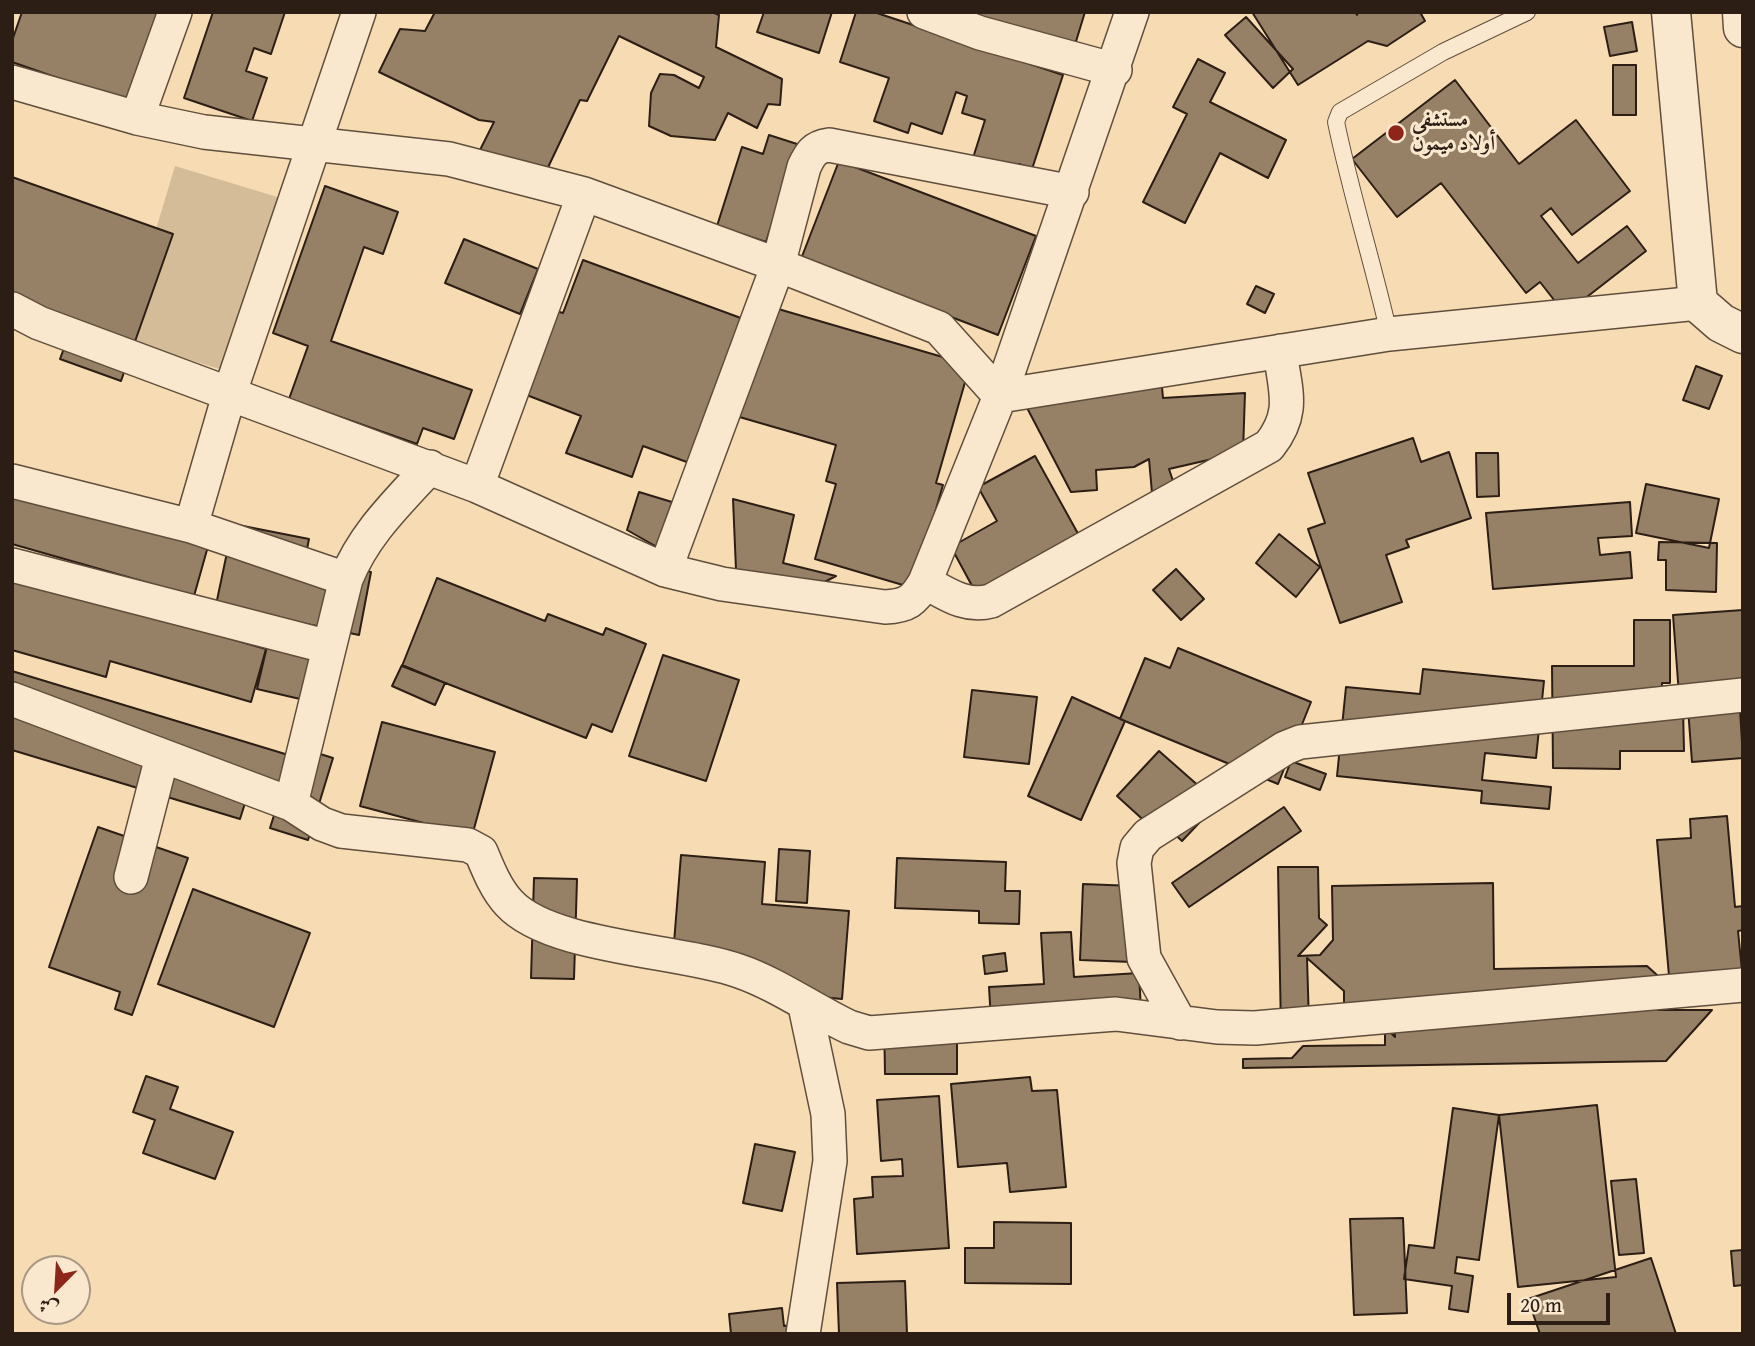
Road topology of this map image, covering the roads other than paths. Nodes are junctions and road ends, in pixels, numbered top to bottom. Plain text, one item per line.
1 (175, 12) edge
2 (359, 12) edge
3 (924, 12) edge
4 (1132, 12) edge
5 (1527, 12) edge
6 (1671, 12) edge
7 (1742, 12) edge
8 (1743, 28) edge
9 (1115, 70) junction
10 (12, 82) edge
11 (137, 118) junction
12 (316, 144) junction
13 (1072, 192) junction
14 (584, 194) junction
15 (778, 265) junction
16 (1698, 303) junction
17 (12, 309) edge
18 (1389, 334) junction
19 (1743, 334) edge
20 (1280, 351) junction
21 (229, 395) junction
22 (1000, 396) junction
23 (430, 467) junction
24 (12, 481) edge
25 (477, 486) junction
26 (191, 526) junction
27 (12, 565) edge
28 (665, 570) junction
29 (345, 579) junction
30 (925, 582) junction
31 (329, 646) junction
32 (1743, 695) edge
33 (12, 699) edge
34 (162, 757) junction
35 (291, 804) junction
36 (131, 877) dead end
37 (1743, 985) edge
38 (805, 1006) junction
39 (1180, 1023) junction
40 (803, 1334) edge

1 - 11 street
2 - 12 street
3 - 9 street
4 - 9 street
5 - 18 lane
6 - 16 street
7 - 8 street
9 - 13 street
10 - 11 street
11 - 12 street
12 - 14 street
12 - 21 street
13 - 15 street
13 - 22 street
14 - 15 street
14 - 25 street
15 - 22 street
15 - 28 street
16 - 18 street
16 - 19 street
17 - 21 street
18 - 20 street
20 - 22 street
20 - 30 street
21 - 23 street
21 - 26 street
22 - 30 street
23 - 25 street
23 - 29 street
24 - 26 street
25 - 28 street
26 - 29 street
27 - 31 street
28 - 30 street
29 - 31 street
31 - 35 street
32 - 39 street
33 - 34 street
34 - 35 street
34 - 36 street
35 - 38 street
37 - 39 street
38 - 39 street
38 - 40 street

